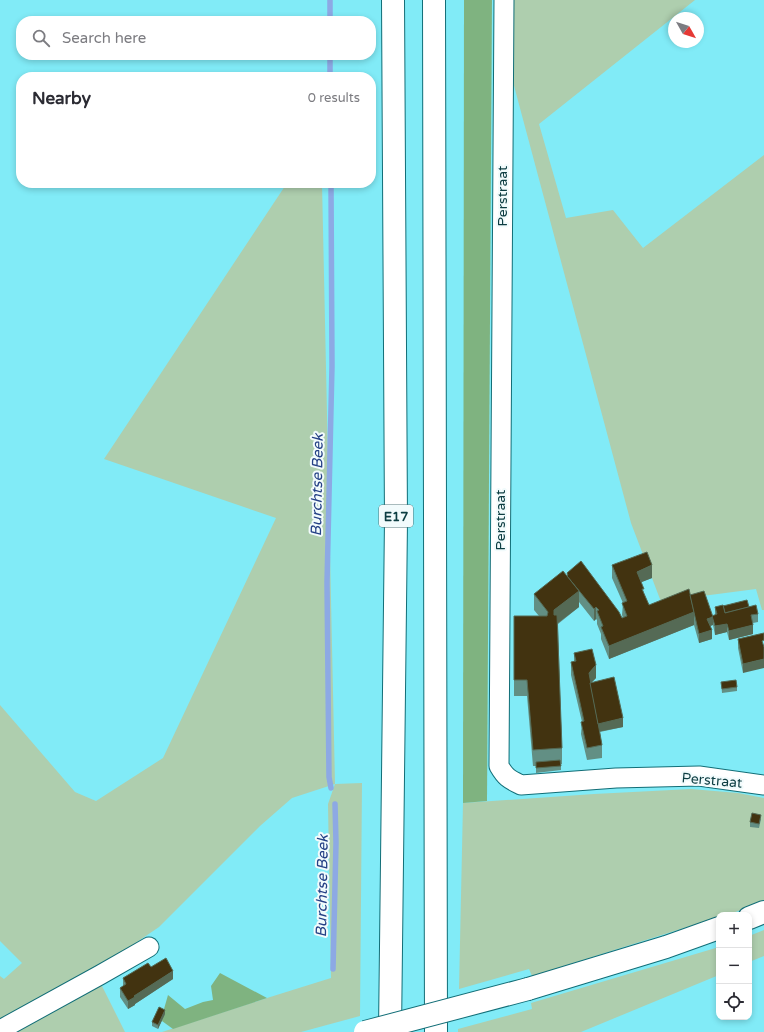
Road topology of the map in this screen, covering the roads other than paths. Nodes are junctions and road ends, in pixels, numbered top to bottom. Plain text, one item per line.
1 (393, 0) edge
2 (434, 0) edge
3 (504, 0) edge
4 (764, 785) edge
5 (764, 912) edge
6 (752, 917) edge
7 (716, 929) edge
8 (149, 947) dead end
9 (0, 1030) edge
10 (365, 1032) edge
11 (390, 1032) edge
12 (436, 1032) edge

1 - 11 main road, E17
2 - 12 main road
3 - 4 street, Perstraat
5 - 6 main road
7 - 10 main road, bridge
8 - 9 street

